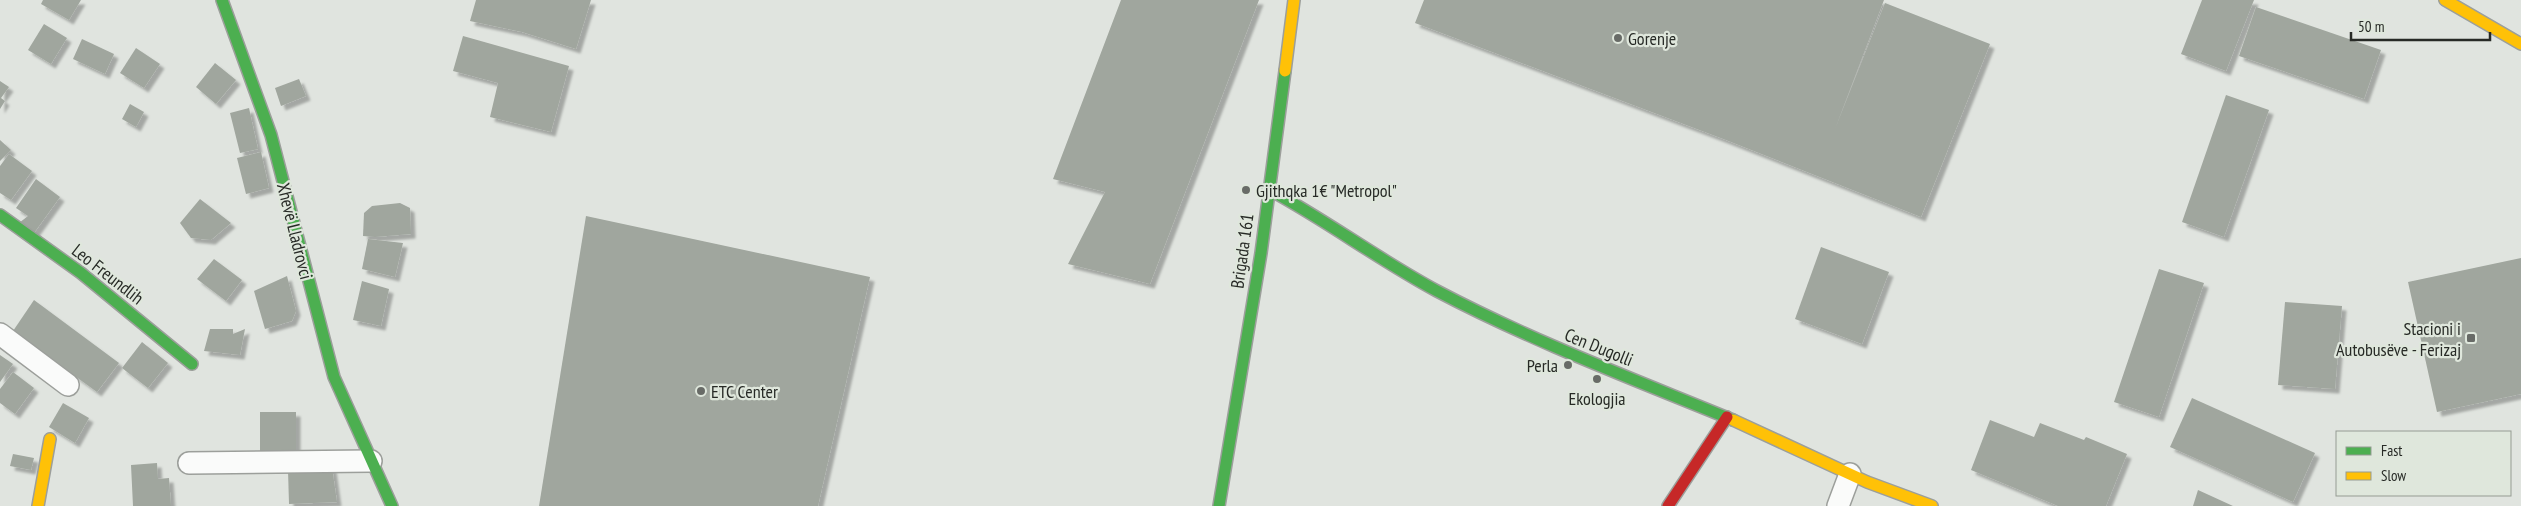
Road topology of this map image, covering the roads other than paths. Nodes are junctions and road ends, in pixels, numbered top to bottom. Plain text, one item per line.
1 (222, 0) edge
2 (1294, 0) edge
3 (2445, 0) edge
4 (2521, 44) edge
5 (1268, 189) junction
6 (0, 216) edge
7 (0, 334) edge
8 (192, 364) dead end
9 (68, 385) dead end
10 (1727, 417) junction
11 (50, 439) dead end
12 (371, 461) junction
13 (189, 463) dead end
14 (1850, 474) junction
15 (38, 506) edge
16 (392, 506) edge
17 (1219, 506) edge
18 (1668, 506) edge
19 (1838, 506) edge
20 (1932, 506) edge

1 - 12 street, Xhevë Lladrovci
2 - 5 street, Brigada 161
3 - 4 street
5 - 10 street, Cen Dugolli
5 - 17 street, Brigada 161
6 - 8 street, Leo Freundlih
7 - 9 street
10 - 14 street, Cen Dugolli
10 - 18 street
11 - 15 street
12 - 13 street
12 - 16 street, Xhevë Lladrovci
14 - 19 street
14 - 20 street, Cen Dugolli

